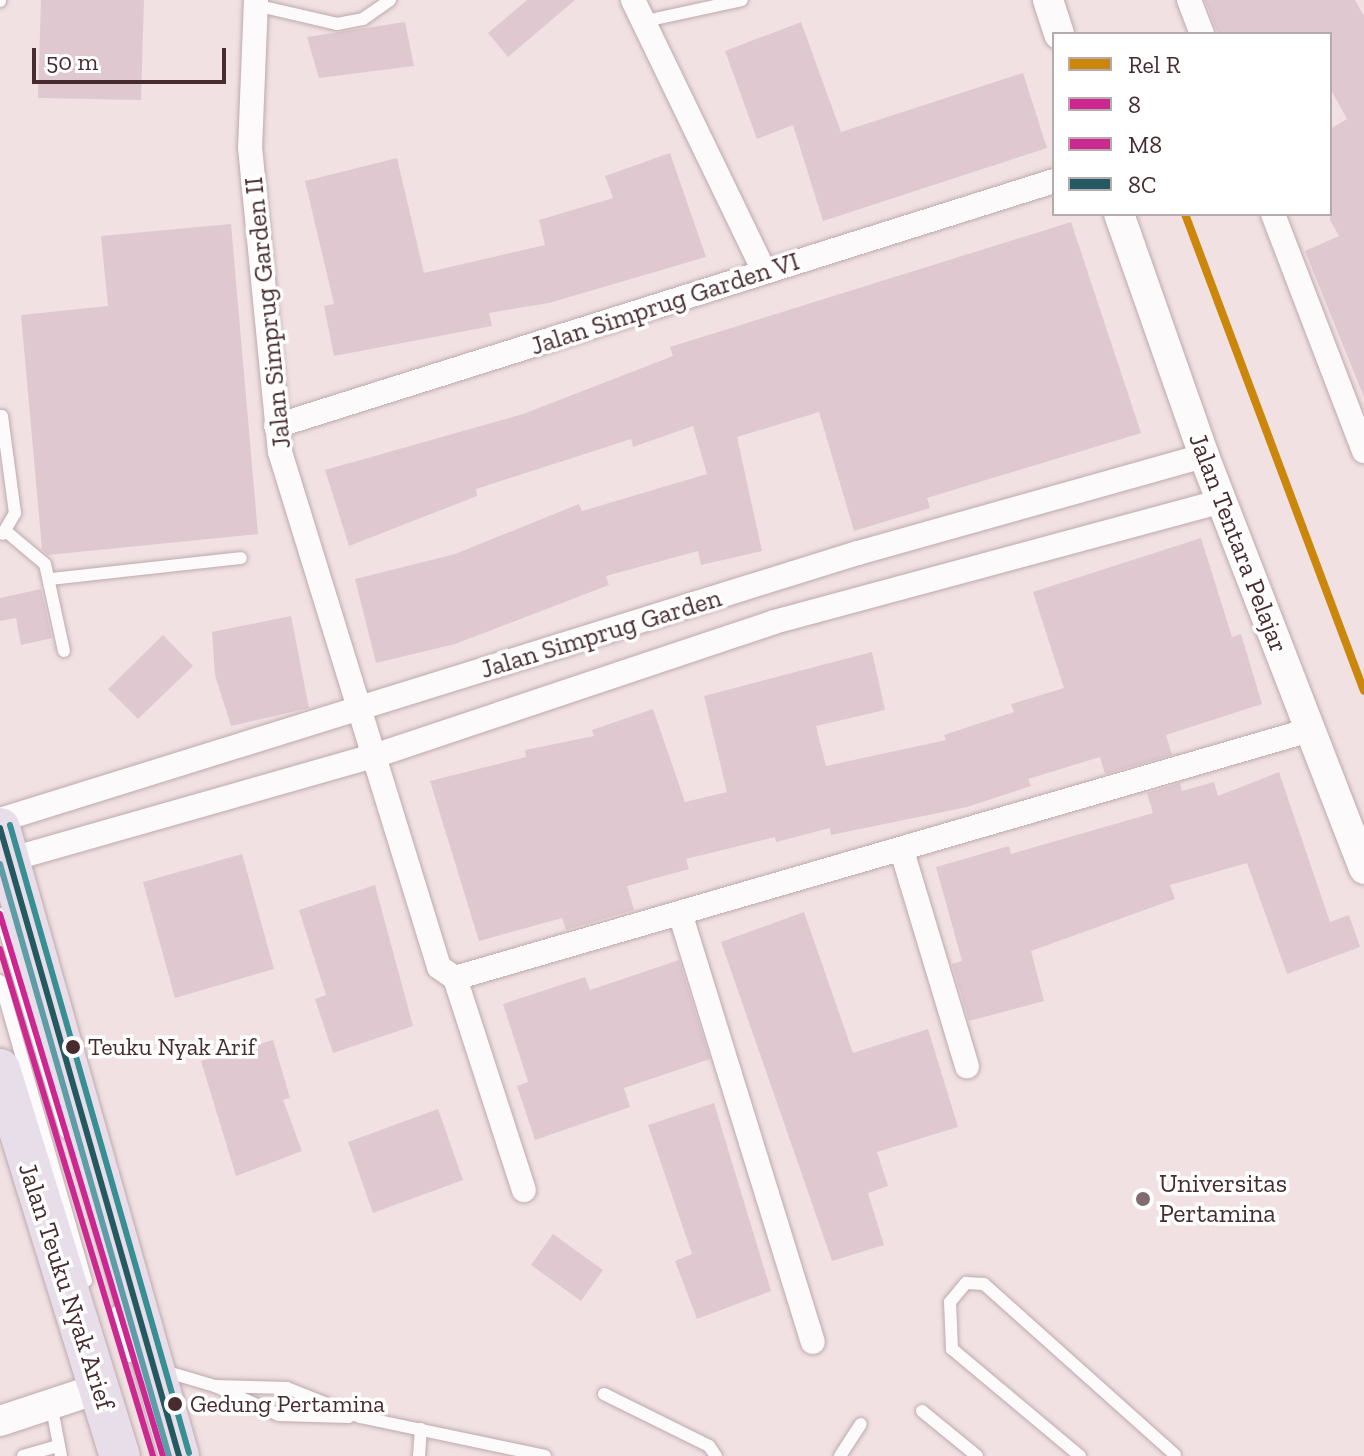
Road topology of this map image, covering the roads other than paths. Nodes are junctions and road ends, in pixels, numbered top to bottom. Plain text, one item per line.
1 (390, 0) edge
2 (742, 0) edge
3 (1048, 0) edge
4 (1189, 0) edge
5 (256, 3) edge
6 (637, 11) edge
7 (1058, 32) edge
8 (1201, 32) edge
9 (1052, 182) edge
10 (1120, 216) edge
11 (1274, 216) edge
12 (764, 271) junction
13 (2, 416) dead end
14 (276, 426) junction
15 (1364, 451) edge
16 (1204, 456) junction
17 (1221, 501) junction
18 (4, 534) edge
19 (858, 553) junction
20 (241, 558) dead end
21 (51, 579) junction
22 (764, 583) junction
23 (868, 596) junction
24 (774, 622) junction
25 (64, 651) dead end
26 (360, 710) junction
27 (1310, 730) junction
28 (374, 756) junction
29 (0, 820) edge
30 (4, 844) edge
31 (902, 851) junction
32 (1364, 869) edge
33 (680, 913) junction
34 (0, 914) edge
35 (455, 978) junction
36 (0, 981) edge
37 (967, 1066) dead end
38 (0, 1069) edge
39 (524, 1190) dead end
40 (813, 1342) dead end
41 (149, 1367) junction
42 (215, 1386) junction
43 (97, 1389) junction
44 (604, 1394) dead end
45 (50, 1400) junction
46 (922, 1411) dead end
47 (360, 1417) junction
48 (0, 1421) edge
49 (861, 1424) dead end
50 (421, 1429) junction
51 (483, 1450) edge
52 (60, 1451) edge
53 (23, 1456) edge
54 (120, 1456) edge
55 (140, 1456) edge
56 (163, 1456) edge
57 (179, 1456) edge
58 (419, 1456) edge
59 (545, 1456) edge
60 (716, 1456) edge
61 (840, 1456) edge
62 (977, 1456) edge
63 (1080, 1456) edge
64 (1176, 1456) edge

1 - 5 lane
2 - 6 lane
3 - 7 street
4 - 8 street
5 - 14 street, Jalan Simprug Garden II
6 - 12 street
9 - 12 street, Jalan Simprug Garden VI
10 - 16 street, Jalan Tentara Pelajar
11 - 15 street
12 - 14 street, Jalan Simprug Garden VI
13 - 18 lane
14 - 26 street, Jalan Simprug Garden II
16 - 17 street, Jalan Tentara Pelajar
16 - 19 street, Jalan Simprug Garden
17 - 23 street, Jalan Simprug Garden
17 - 27 street, Jalan Tentara Pelajar
18 - 21 lane
19 - 22 street, Jalan Simprug Garden
19 - 23 street
20 - 21 lane
21 - 25 lane
22 - 24 street
22 - 26 street, Jalan Simprug Garden
23 - 24 street, Jalan Simprug Garden
24 - 28 street, Jalan Simprug Garden
26 - 28 street, Jalan Simprug Garden II
26 - 29 street, Jalan Simprug Garden
27 - 31 street
27 - 32 street, Jalan Tentara Pelajar
28 - 30 street, Jalan Simprug Garden
28 - 35 street
30 - 41 highway, Jalan Teuku Nyak Arief
31 - 33 street
31 - 37 street
33 - 35 street
33 - 40 street
34 - 56 lane
35 - 39 street
36 - 55 lane
38 - 43 highway, Jalan Teuku Nyak Arief
41 - 42 lane
41 - 57 highway, Jalan Teuku Nyak Arief
42 - 47 lane
42 - 47 lane
43 - 45 street
43 - 54 highway, Jalan Teuku Nyak Arief
44 - 60 lane
45 - 48 street
45 - 52 lane
46 - 62 lane
47 - 50 lane
49 - 61 lane
50 - 51 lane
50 - 58 lane
51 - 59 lane
52 - 53 lane
63 - 64 lane

